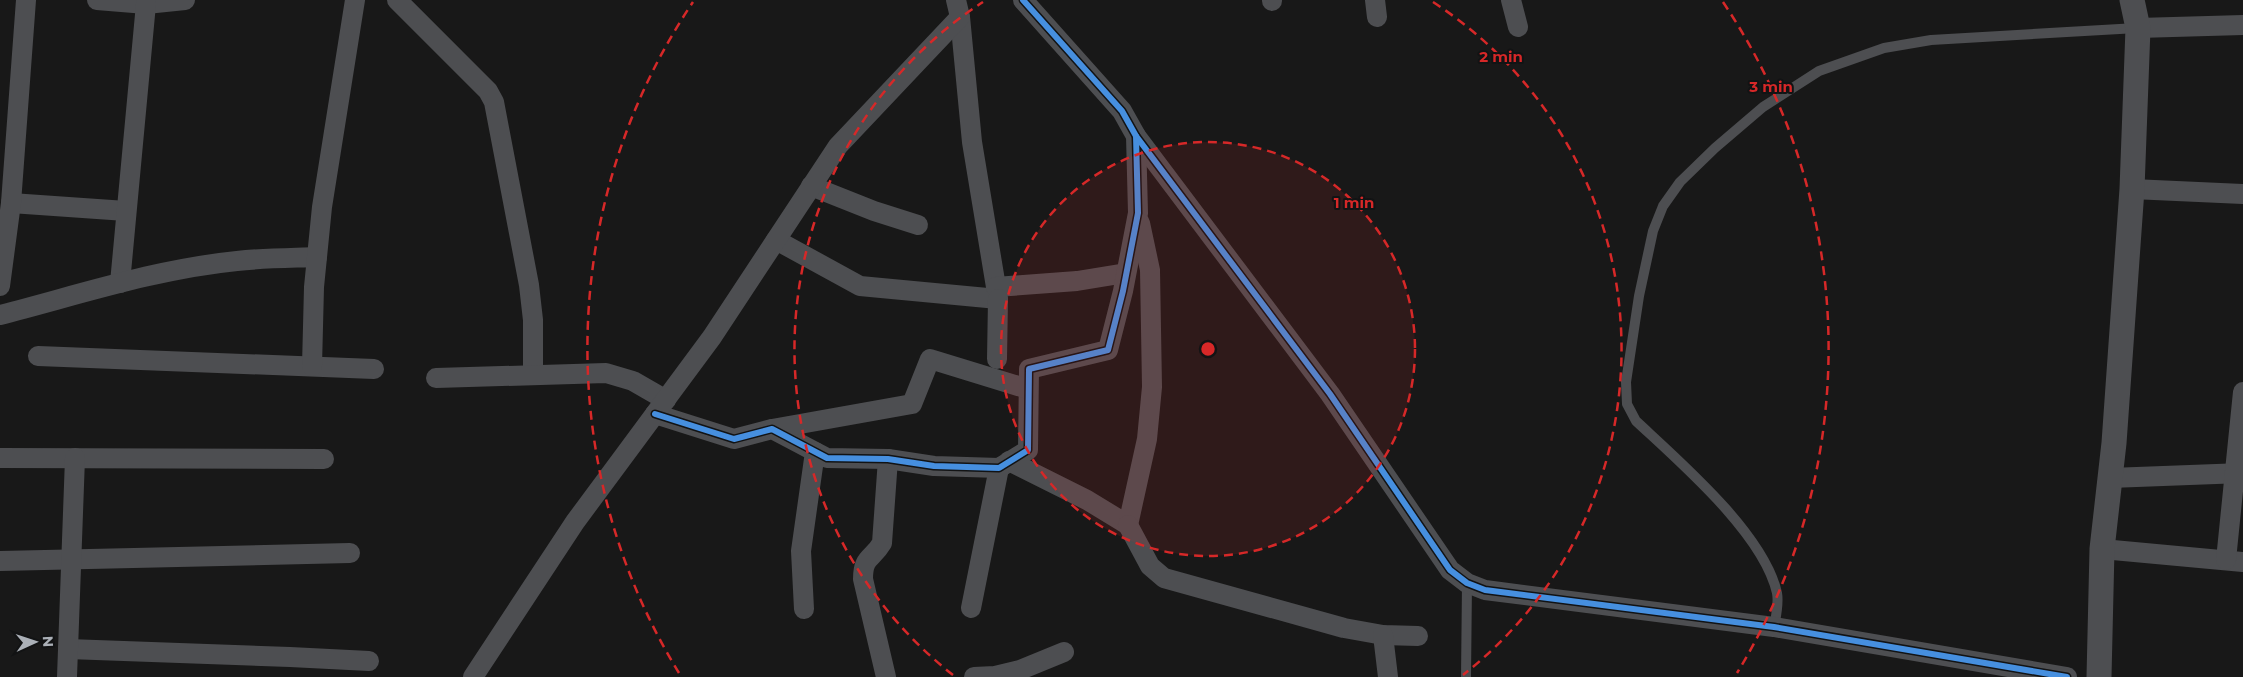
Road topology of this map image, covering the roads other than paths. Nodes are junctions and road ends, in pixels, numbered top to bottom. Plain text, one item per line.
1 (26, 0) edge
2 (97, 0) edge
3 (185, 0) edge
4 (355, 0) edge
5 (396, 0) edge
6 (1023, 0) edge
7 (1511, 0) edge
8 (2132, 0) edge
9 (146, 4) junction
10 (958, 8) edge
11 (2243, 25) edge
12 (1518, 27) dead end
13 (2138, 28) junction
14 (1136, 136) junction
15 (811, 186) junction
16 (2132, 189) junction
17 (2243, 194) edge
18 (11, 203) junction
19 (126, 211) junction
20 (1138, 213) junction
21 (918, 225) dead end
22 (776, 240) junction
23 (317, 257) junction
24 (1126, 273) junction
25 (120, 283) junction
26 (0, 286) edge
27 (997, 293) junction
28 (0, 315) edge
29 (38, 356) dead end
30 (997, 359) dead end
31 (312, 366) junction
32 (374, 369) dead end
33 (533, 375) junction
34 (436, 378) dead end
35 (1028, 389) junction
36 (2243, 392) edge
37 (660, 407) junction
38 (772, 429) junction
39 (816, 452) junction
40 (0, 458) edge
41 (75, 458) junction
42 (324, 459) dead end
43 (888, 459) junction
44 (1004, 465) junction
45 (2239, 473) edge
46 (2110, 478) junction
47 (1128, 525) junction
48 (2102, 549) junction
49 (350, 553) dead end
50 (70, 560) junction
51 (0, 561) edge
52 (2234, 561) edge
53 (1467, 583) junction
54 (971, 608) dead end
55 (804, 609) dead end
56 (1774, 627) junction
57 (1383, 636) junction
58 (1418, 636) dead end
59 (68, 649) junction
60 (1064, 652) dead end
61 (369, 661) dead end
62 (66, 677) edge
63 (473, 677) edge
64 (886, 677) edge
65 (974, 677) edge
66 (1388, 677) edge
67 (1466, 677) edge
68 (2067, 677) edge
69 (2099, 677) edge

1 - 18 street
2 - 9 street
3 - 9 street
4 - 23 street
5 - 33 street
6 - 14 street
7 - 12 street
8 - 13 street
9 - 19 street
10 - 15 street
10 - 27 street
11 - 13 street
13 - 16 street
13 - 56 lane
14 - 20 street
14 - 53 street
15 - 21 street
15 - 22 street
16 - 17 street
16 - 46 street
18 - 19 street
18 - 26 street
19 - 25 street
20 - 24 street
20 - 47 street
22 - 27 street
22 - 37 street
23 - 25 street
23 - 31 street
24 - 27 street
24 - 35 street
25 - 28 street
27 - 30 street
29 - 31 street
31 - 32 street
33 - 34 street
33 - 37 street
35 - 38 street
35 - 44 street
36 - 45 street
37 - 38 street
37 - 63 street
38 - 39 street
39 - 43 street
39 - 55 street
40 - 41 street
41 - 42 street
41 - 50 street
43 - 44 street
43 - 64 street
44 - 47 street
44 - 54 street
45 - 46 street
45 - 52 street
46 - 48 street
47 - 57 street
48 - 52 street
48 - 69 street
49 - 50 street
50 - 51 street
50 - 59 street
53 - 56 street
53 - 67 lane
56 - 68 street
57 - 58 street
57 - 66 street
59 - 61 street
59 - 62 street
60 - 65 street

